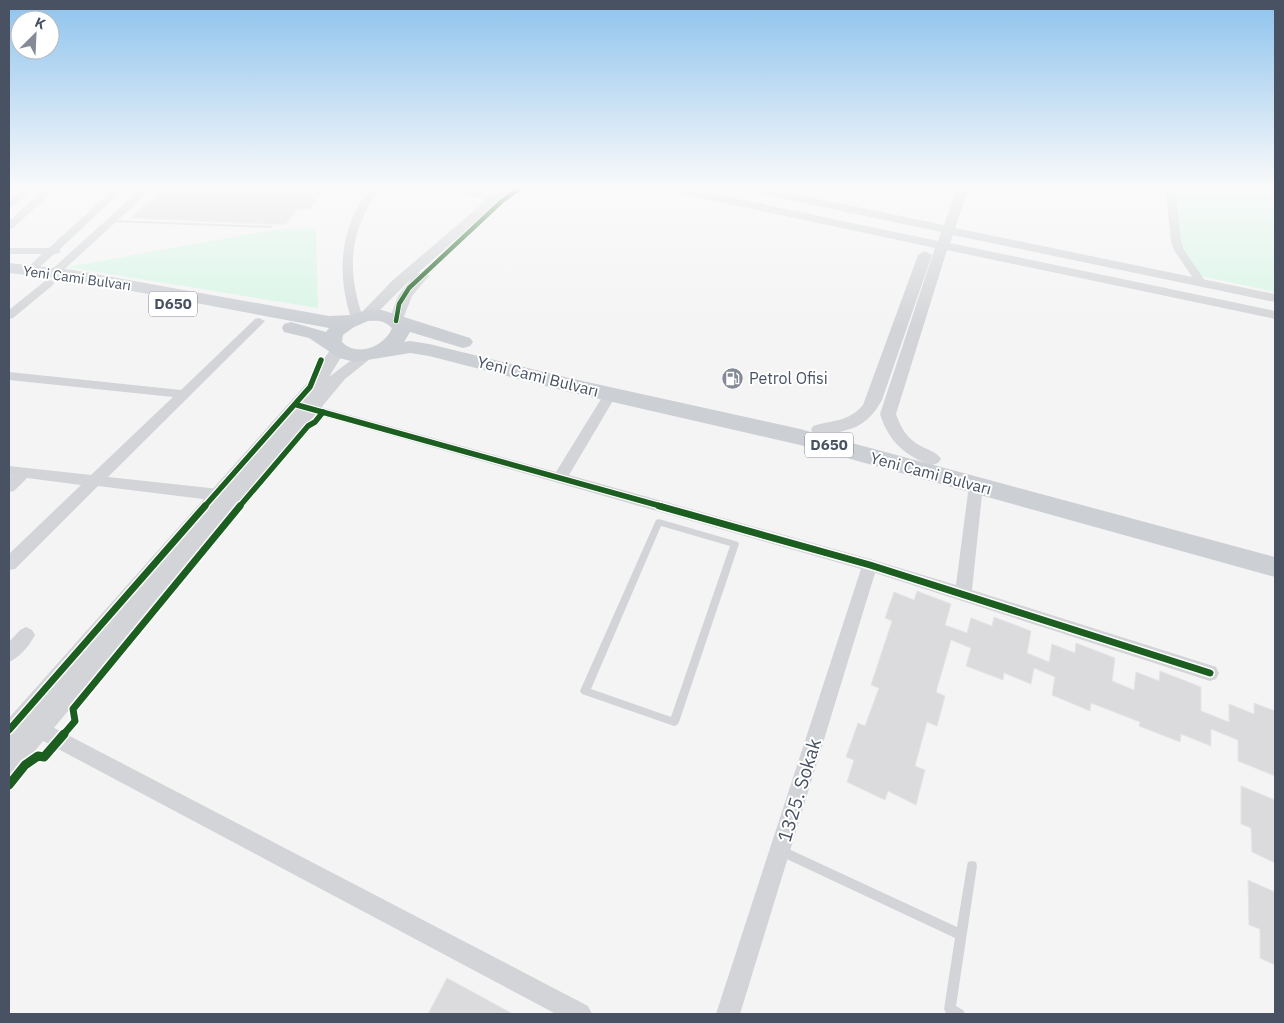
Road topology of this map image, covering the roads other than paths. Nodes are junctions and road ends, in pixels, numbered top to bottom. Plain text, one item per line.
1 (71, 234) edge
2 (99, 234) edge
3 (351, 234) edge
4 (454, 234) edge
5 (467, 234) edge
6 (887, 234) edge
7 (940, 234) edge
8 (961, 234) edge
9 (1175, 234) edge
10 (936, 244) junction
11 (9, 251) edge
12 (53, 251) junction
13 (80, 251) junction
14 (9, 268) edge
15 (30, 270) junction
16 (9, 277) edge
17 (52, 278) junction
18 (1201, 282) junction
19 (1275, 298) edge
20 (1275, 315) edge
21 (9, 316) edge
22 (358, 318) junction
23 (259, 321) junction
24 (397, 321) junction
25 (336, 347) junction
26 (373, 353) junction
27 (9, 376) edge
28 (183, 394) junction
29 (611, 394) junction
30 (304, 406) junction
31 (819, 430) junction
32 (932, 459) junction
33 (9, 471) edge
34 (24, 473) junction
35 (560, 478) junction
36 (94, 480) junction
37 (976, 485) junction
38 (9, 487) edge
39 (219, 495) junction
40 (700, 517) junction
41 (696, 532) junction
42 (1275, 551) edge
43 (9, 564) edge
44 (870, 565) junction
45 (1275, 567) edge
46 (963, 594) junction
47 (26, 636) dead end
48 (9, 654) edge
49 (1210, 673) dead end
50 (37, 728) junction
51 (9, 735) edge
52 (9, 762) edge
53 (780, 850) junction
54 (972, 866) dead end
55 (961, 935) junction
56 (580, 1014) edge
57 (728, 1014) edge
58 (959, 1014) edge

1 - 12 street
2 - 13 street
3 - 22 street
4 - 22 street
5 - 24 street
6 - 10 street
7 - 10 street
8 - 18 street
9 - 18 street
10 - 20 street
10 - 31 street
10 - 32 street
11 - 12 street
12 - 13 street
12 - 15 street
13 - 17 street
14 - 15 main road, Yeni Cami Bulvarı
15 - 17 main road, Yeni Cami Bulvarı
16 - 17 main road, Yeni Cami Bulvarı / D650
17 - 21 street
17 - 22 main road, Yeni Cami Bulvarı
17 - 23 main road, Yeni Cami Bulvarı / D650
18 - 19 street
22 - 24 main road, Yeni Cami Bulvarı
22 - 25 main road
23 - 25 main road, Yeni Cami Bulvarı / D650
23 - 28 street
24 - 26 main road
24 - 31 main road, Yeni Cami Bulvarı
25 - 26 main road, Yeni Cami Bulvarı
25 - 30 street
26 - 29 main road, Yeni Cami Bulvarı / D650
26 - 30 street
27 - 28 street
28 - 36 street
29 - 35 street
29 - 37 main road, Yeni Cami Bulvarı / D650
30 - 35 street
30 - 39 street
30 - 50 street
31 - 32 main road, Yeni Cami Bulvarı
32 - 42 main road, Yeni Cami Bulvarı
33 - 34 street
34 - 36 street
34 - 38 street
35 - 40 street
36 - 39 street
36 - 43 street
37 - 45 main road, Yeni Cami Bulvarı / D650
37 - 46 street
39 - 51 street
40 - 41 lane
40 - 44 street
41 - 41 lane
44 - 46 street
44 - 53 street, 1325. Sokak
46 - 49 street
47 - 48 street
50 - 52 street
50 - 56 street
53 - 55 lane
53 - 57 street, 1325. Sokak
54 - 55 lane
55 - 58 lane

